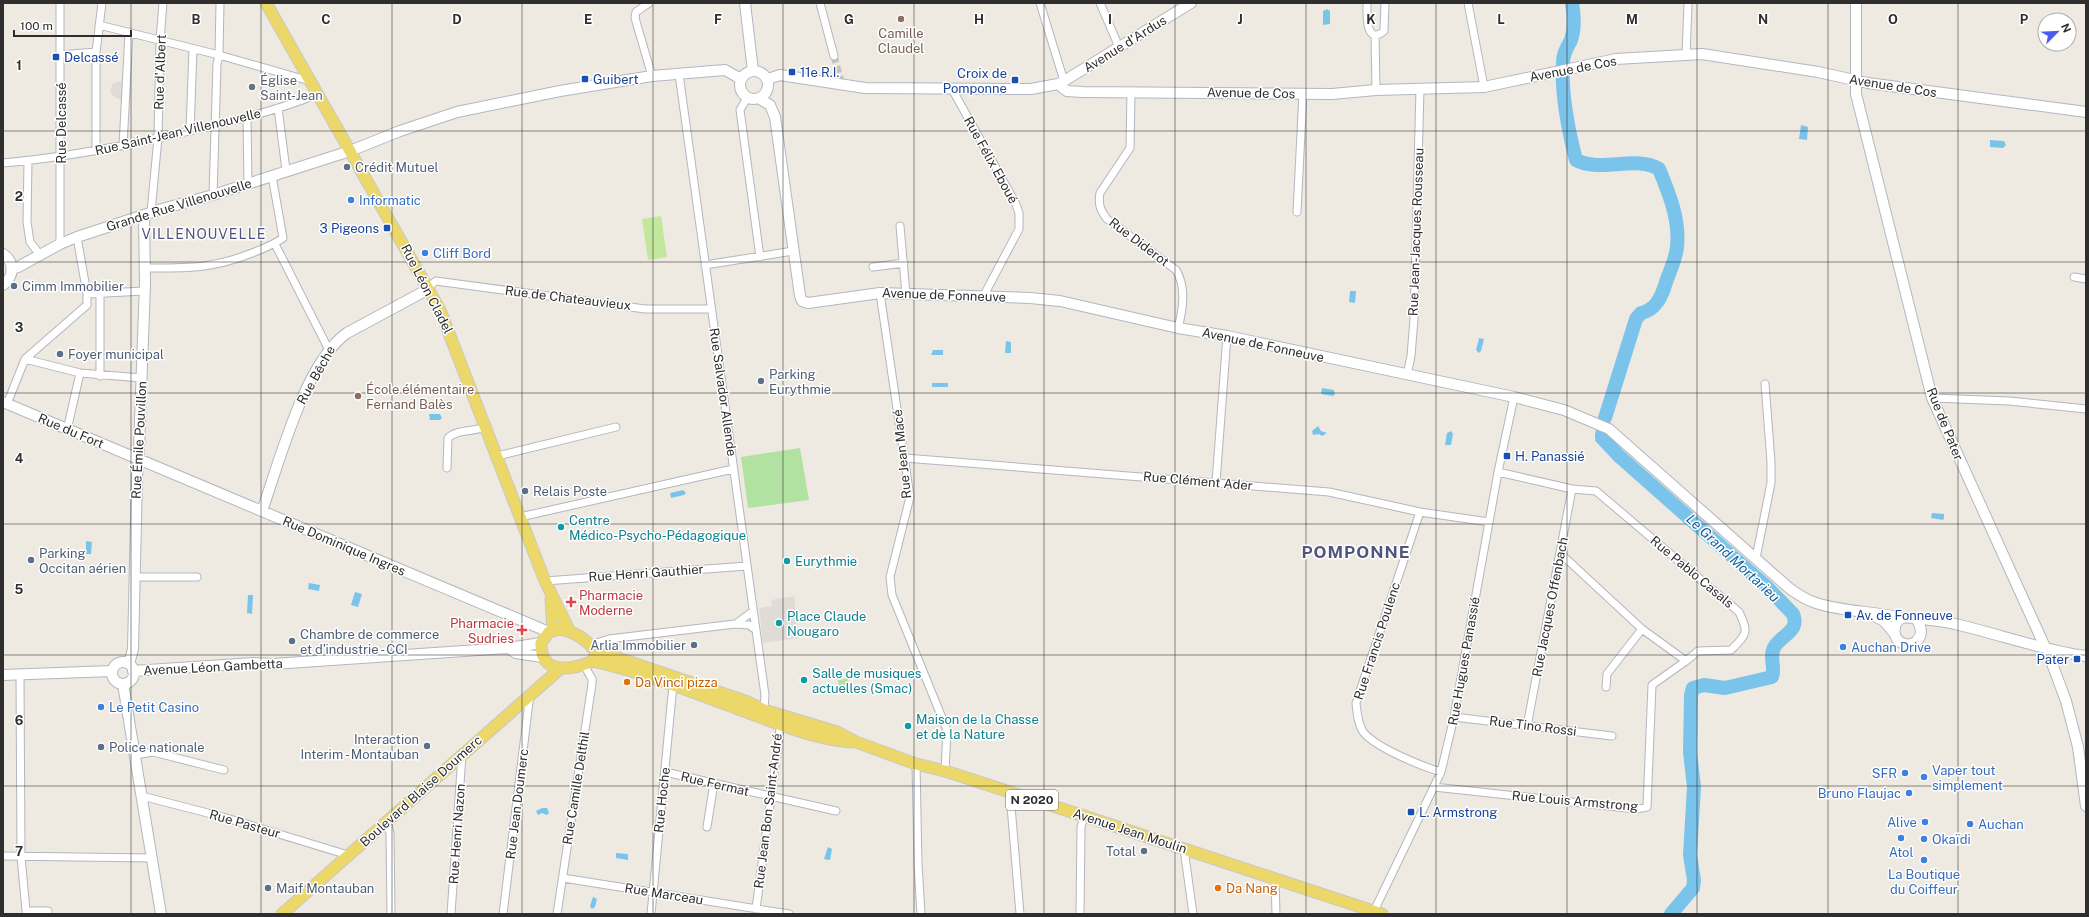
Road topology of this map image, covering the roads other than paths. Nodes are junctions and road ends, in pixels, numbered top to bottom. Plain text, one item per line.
1 (60, 3) edge
2 (102, 3) edge
3 (164, 3) edge
4 (220, 3) edge
5 (266, 3) edge
6 (649, 3) edge
7 (745, 3) edge
8 (820, 3) edge
9 (1040, 3) edge
10 (1100, 3) edge
11 (1191, 3) edge
12 (1367, 3) edge
13 (1385, 3) edge
14 (1468, 3) edge
15 (1688, 3) edge
16 (1856, 3) edge
17 (99, 25) junction
18 (129, 32) junction
19 (1375, 35) junction
20 (160, 40) junction
21 (1119, 47) junction
22 (193, 49) junction
23 (96, 52) junction
24 (60, 55) junction
25 (219, 56) junction
26 (834, 56) tunnel mouth
27 (1686, 56) junction
28 (753, 71) junction
29 (679, 74) junction
30 (652, 76) junction
31 (741, 79) junction
32 (768, 79) junction
33 (310, 81) junction
34 (1855, 81) junction
35 (1061, 83) junction
36 (1484, 87) junction
37 (952, 89) junction
38 (1420, 89) junction
39 (1376, 90) junction
40 (1131, 92) junction
41 (1303, 93) junction
42 (318, 94) junction
43 (747, 98) junction
44 (760, 99) junction
45 (278, 108) junction
46 (2086, 112) edge
47 (247, 117) junction
48 (214, 126) junction
49 (190, 131) junction
50 (158, 138) junction
51 (123, 146) junction
52 (350, 151) junction
53 (96, 152) junction
54 (60, 158) junction
55 (28, 161) junction
56 (4, 163) edge
57 (286, 170) junction
58 (272, 176) junction
59 (248, 184) junction
60 (213, 195) junction
61 (1297, 212) dead end
62 (148, 214) junction
63 (900, 226) dead end
64 (76, 237) junction
65 (60, 244) junction
66 (275, 244) junction
67 (794, 251) junction
68 (3, 254) edge
69 (40, 255) junction
70 (760, 257) junction
71 (904, 263) junction
72 (705, 265) junction
73 (873, 267) dead end
74 (145, 268) junction
75 (12, 269) junction
76 (2074, 277) dead end
77 (2086, 279) edge
78 (3, 285) edge
79 (428, 287) junction
80 (144, 291) junction
81 (100, 293) junction
82 (880, 293) junction
83 (87, 294) junction
84 (906, 294) junction
85 (983, 297) junction
86 (711, 309) junction
87 (1178, 328) junction
88 (1227, 336) junction
89 (329, 350) junction
90 (25, 359) junction
91 (80, 373) junction
92 (1407, 375) junction
93 (100, 376) junction
94 (142, 378) junction
95 (1765, 384) dead end
96 (1514, 397) junction
97 (1932, 398) junction
98 (5, 403) edge
99 (2086, 409) edge
100 (485, 427) junction
101 (616, 427) dead end
102 (67, 430) junction
103 (497, 456) junction
104 (905, 458) junction
105 (138, 460) junction
106 (447, 468) dead end
107 (734, 469) junction
108 (1498, 472) junction
109 (1216, 482) junction
110 (1572, 489) junction
111 (262, 511) junction
112 (1420, 512) junction
113 (520, 517) junction
114 (1489, 522) junction
115 (1560, 553) junction
116 (1756, 558) junction
117 (747, 566) junction
118 (134, 577) junction
119 (197, 577) dead end
120 (546, 581) junction
121 (551, 593) junction
122 (753, 611) junction
123 (1865, 611) junction
124 (1902, 618) junction
125 (1917, 620) junction
126 (1945, 622) junction
127 (735, 624) junction
128 (1642, 629) junction
129 (756, 630) junction
130 (551, 631) junction
131 (570, 632) junction
132 (1894, 632) junction
133 (1921, 636) junction
134 (541, 643) junction
135 (508, 648) junction
136 (2045, 649) junction
137 (591, 656) junction
138 (2086, 656) edge
139 (542, 657) junction
140 (1686, 661) junction
141 (131, 668) junction
142 (561, 668) junction
143 (112, 671) junction
144 (20, 674) junction
145 (3, 675) edge
146 (123, 684) junction
147 (674, 685) junction
148 (1606, 687) dead end
149 (530, 694) junction
150 (764, 710) junction
151 (1454, 717) junction
152 (782, 720) junction
153 (1527, 726) junction
154 (1612, 736) dead end
155 (135, 754) junction
156 (462, 755) junction
157 (916, 764) junction
158 (224, 770) dead end
159 (945, 771) junction
160 (665, 772) junction
161 (1441, 772) junction
162 (714, 783) junction
163 (1434, 787) junction
164 (1010, 794) junction
165 (142, 796) junction
166 (770, 796) junction
167 (2086, 806) edge
168 (836, 811) dead end
169 (1084, 816) junction
170 (387, 820) junction
171 (707, 827) dead end
172 (1184, 848) junction
173 (348, 855) junction
174 (3, 856) edge
175 (22, 856) junction
176 (152, 858) junction
177 (563, 878) junction
178 (1275, 879) junction
179 (653, 893) junction
180 (756, 909) junction
181 (48, 911) dead end
182 (1378, 913) edge
183 (161, 914) edge
184 (282, 914) edge
185 (391, 914) edge
186 (450, 914) edge
187 (503, 914) edge
188 (557, 914) edge
189 (651, 914) edge
190 (789, 914) edge
191 (921, 914) edge
192 (1020, 914) edge
193 (1080, 914) edge
194 (1193, 914) edge
195 (1276, 914) edge

1 - 24 street, Rue Delcassé
2 - 17 street
3 - 20 street, Rue d'Albert
4 - 25 street
5 - 33 main road, Rue Léon Cladel
6 - 30 street
7 - 28 street
8 - 26 street
9 - 35 street
10 - 21 street
11 - 21 street, Avenue d'Ardus
12 - 19 street
13 - 19 street
14 - 36 street
15 - 27 street
16 - 34 street, Rue de Pater
17 - 18 street
17 - 23 street
18 - 20 street
18 - 51 street
19 - 39 street
20 - 22 street
20 - 50 street, Rue d'Albert
21 - 35 street, Avenue d'Ardus
22 - 25 street
22 - 49 street
23 - 24 street
23 - 53 street
24 - 54 street, Rue Delcassé
25 - 33 street
25 - 48 street
27 - 34 street, Avenue de Cos
27 - 36 street, Avenue de Cos
28 - 31 street
28 - 32 street
29 - 30 street, Grande Rue Villenouvelle
29 - 31 street, Grande Rue Villenouvelle
29 - 72 street, Rue Salvador Allende
30 - 52 street, Grande Rue Villenouvelle
31 - 43 street
32 - 37 street
32 - 44 street
33 - 42 main road, Rue Léon Cladel
34 - 46 street, Avenue de Cos
34 - 97 street, Rue de Pater
35 - 37 street
35 - 40 street, Avenue de Cos
36 - 38 street, Avenue de Cos
37 - 85 street, Rue Félix Eboué
38 - 39 street, Avenue de Cos
38 - 92 street, Rue Jean-Jacques Rousseau
39 - 41 street, Avenue de Cos
40 - 41 street, Avenue de Cos
40 - 87 street, Rue Diderot
41 - 61 street
42 - 45 street, Rue Saint-Jean Villenouvelle
42 - 52 main road, Rue Léon Cladel
43 - 44 street
43 - 70 street
44 - 67 street, Avenue de Fonneuve
45 - 47 street, Rue Saint-Jean Villenouvelle
45 - 57 street
47 - 48 street, Rue Saint-Jean Villenouvelle
47 - 59 street
48 - 49 street, Rue Saint-Jean Villenouvelle
48 - 60 street
49 - 50 street, Rue Saint-Jean Villenouvelle
50 - 51 street, Rue Saint-Jean Villenouvelle
50 - 62 street, Rue d'Albert
51 - 53 street, Rue Saint-Jean Villenouvelle
52 - 57 street, Grande Rue Villenouvelle
52 - 79 main road, Rue Léon Cladel
53 - 54 street, Rue Saint-Jean Villenouvelle
54 - 55 street, Rue Saint-Jean Villenouvelle
54 - 65 street, Rue Delcassé
55 - 56 street, Rue Saint-Jean Villenouvelle
55 - 69 street
57 - 58 street, Grande Rue Villenouvelle
58 - 59 street, Grande Rue Villenouvelle
58 - 66 street
59 - 60 street, Grande Rue Villenouvelle
60 - 62 street, Grande Rue Villenouvelle
62 - 64 street, Grande Rue Villenouvelle
62 - 74 street, Rue Émile Pouvillon
63 - 71 street
64 - 65 street, Grande Rue Villenouvelle
64 - 83 street
65 - 69 street, Grande Rue Villenouvelle
66 - 74 street
66 - 89 street
67 - 70 street
67 - 82 street, Avenue de Fonneuve
68 - 75 street
69 - 75 street, Grande Rue Villenouvelle
70 - 72 street
71 - 73 street
71 - 84 street
72 - 86 street, Rue Salvador Allende
74 - 80 street, Rue Émile Pouvillon
75 - 78 street
76 - 77 street
79 - 86 street, Rue de Chateauvieux
79 - 89 street, Rue Bêche
79 - 100 main road, Rue Léon Cladel
80 - 81 street
80 - 94 street, Rue Émile Pouvillon
81 - 83 street
81 - 93 street
82 - 84 street, Avenue de Fonneuve
82 - 104 street, Rue Jean Macé
83 - 90 street
84 - 85 street, Avenue de Fonneuve
85 - 87 street, Avenue de Fonneuve
86 - 107 street, Rue Salvador Allende
87 - 88 street, Avenue de Fonneuve
88 - 92 street, Avenue de Fonneuve
88 - 109 street
89 - 111 street, Rue Bêche
90 - 91 street
90 - 98 street
91 - 93 street
91 - 102 street
92 - 96 street, Avenue de Fonneuve
93 - 94 street
94 - 105 street, Rue Émile Pouvillon
95 - 116 street
96 - 108 street, Rue Hugues Panassié
96 - 116 street, Avenue de Fonneuve
97 - 99 street
97 - 136 street, Rue de Pater
98 - 102 street, Rue du Fort
100 - 103 main road, Rue Léon Cladel
100 - 106 street
101 - 103 street
102 - 105 street, Rue du Fort
103 - 113 main road, Rue Léon Cladel
104 - 109 street, Rue Clément Ader
104 - 159 street, Rue Jean Macé
105 - 111 street, Rue Dominique Ingres
105 - 118 street, Rue Émile Pouvillon
107 - 113 street
107 - 117 street, Rue Salvador Allende
108 - 110 street, Rue Pablo Casals
108 - 114 street, Rue Hugues Panassié
109 - 112 street, Rue Clément Ader
110 - 115 street, Rue Jacques Offenbach
110 - 140 street, Rue Pablo Casals
111 - 130 street, Rue Dominique Ingres
112 - 114 street, Rue Clément Ader
112 - 161 street, Rue Francis Poulenc
113 - 120 main road, Rue Léon Cladel
114 - 151 street, Rue Hugues Panassié
115 - 128 street
115 - 153 street, Rue Jacques Offenbach
116 - 123 street, Avenue de Fonneuve
117 - 120 street, Rue Henri Gauthier
117 - 122 street, Rue Salvador Allende
118 - 119 street
118 - 141 street, Rue Émile Pouvillon
120 - 121 main road, Rue Léon Cladel
121 - 130 main road, Rue Léon Cladel
121 - 131 main road, Rue Léon Cladel
122 - 127 street
122 - 129 street, Rue Salvador Allende
123 - 124 street, Avenue de Fonneuve
123 - 132 street, Avenue de Fonneuve
124 - 125 street, Avenue de Fonneuve
124 - 132 street
125 - 126 street, Avenue de Fonneuve
125 - 133 street
126 - 133 street, Avenue de Fonneuve
126 - 136 street, Avenue de Fonneuve
127 - 129 street
127 - 137 street
128 - 140 street
128 - 148 street
129 - 150 street, Rue Salvador Allende
130 - 131 main road
130 - 134 main road
131 - 137 main road
132 - 133 street, Avenue de Fonneuve
134 - 135 street, Avenue Léon Gambetta
134 - 139 main road
135 - 139 street, Avenue Léon Gambetta
135 - 141 street, Avenue Léon Gambetta
136 - 138 street, Avenue de Fonneuve
136 - 167 street, Rue de Pater
137 - 142 main road
137 - 147 main road
137 - 150 main road
137 - 177 street, Rue Camille Delthil
139 - 142 main road
140 - 163 street, Rue Louis Armstrong
141 - 143 street, Avenue Léon Gambetta
141 - 146 street, Avenue Léon Gambetta
142 - 149 main road, Boulevard Blaise Doumerc
143 - 144 street, Avenue Léon Gambetta
143 - 146 street
144 - 145 street, Avenue Léon Gambetta
144 - 175 street
146 - 155 street
147 - 152 main road
147 - 160 street, Rue Hoche
149 - 156 main road, Boulevard Blaise Doumerc
149 - 187 street, Rue Jean Doumerc
150 - 152 main road
151 - 153 street, Rue Tino Rossi
151 - 161 street, Rue Hugues Panassié
152 - 157 main road, Avenue Jean Moulin / N 2020
152 - 166 street, Rue Jean Bon Saint-André
153 - 154 street, Rue Tino Rossi
155 - 158 street
155 - 165 street
156 - 170 main road, Boulevard Blaise Doumerc
156 - 186 street, Rue Henri Nazon
157 - 159 main road, Avenue Jean Moulin / N 2020
157 - 191 street
159 - 164 main road, Avenue Jean Moulin / N 2020
160 - 162 street, Rue Fermat
160 - 179 street, Rue Hoche
161 - 163 street, Rue Hugues Panassié
162 - 166 street, Rue Fermat
162 - 171 street
163 - 182 street, Rue Hugues Panassié
164 - 169 main road, Avenue Jean Moulin / N 2020
164 - 192 street
165 - 173 street, Rue Pasteur
165 - 176 street
166 - 168 street, Rue Fermat
166 - 180 street, Rue Jean Bon Saint-André
169 - 172 main road, Avenue Jean Moulin / N 2020
169 - 193 street
170 - 173 main road, Boulevard Blaise Doumerc
170 - 185 street
172 - 178 main road, Avenue Jean Moulin / N 2020
172 - 194 street
173 - 184 main road, Boulevard Blaise Doumerc
174 - 175 street
175 - 176 street
175 - 181 street
176 - 183 street
177 - 179 street, Rue Marceau
177 - 188 street, Rue Camille Delthil
178 - 182 main road, Avenue Jean Moulin / N 2020
178 - 195 street
179 - 180 street, Rue Marceau
179 - 189 street, Rue Hoche
180 - 190 street, Rue Marceau

